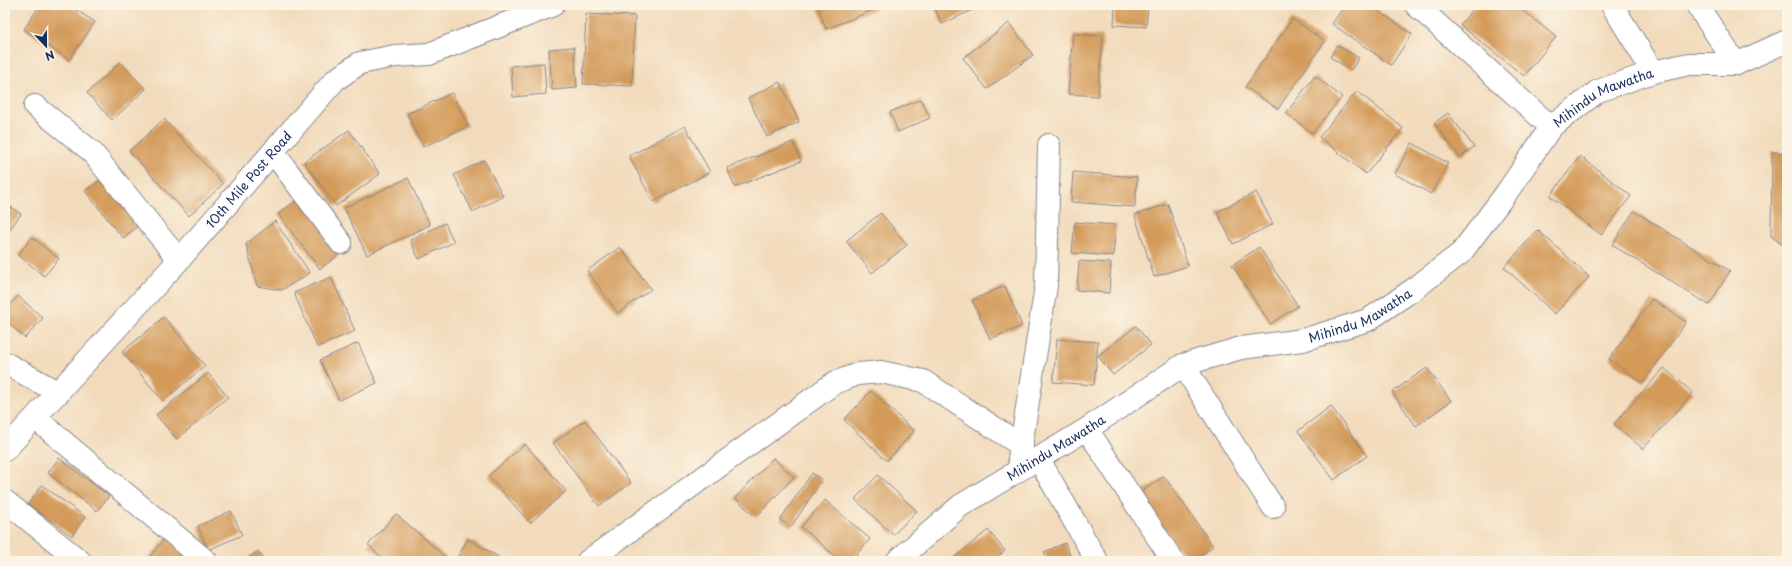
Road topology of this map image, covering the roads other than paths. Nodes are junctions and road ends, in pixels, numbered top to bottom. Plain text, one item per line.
1 (552, 5) edge
2 (1416, 5) edge
3 (1612, 5) edge
4 (1697, 5) edge
5 (1787, 41) edge
6 (1736, 64) junction
7 (1653, 72) junction
8 (35, 106) dead end
9 (1551, 127) junction
10 (1049, 145) dead end
11 (274, 153) junction
12 (341, 243) dead end
13 (179, 260) junction
14 (5, 363) edge
15 (1183, 365) junction
16 (59, 392) junction
17 (35, 418) junction
18 (1087, 429) junction
19 (5, 450) edge
20 (1030, 452) junction
21 (5, 501) edge
22 (1273, 507) dead end
23 (80, 561) edge
24 (206, 561) edge
25 (588, 561) edge
26 (897, 561) edge
27 (1097, 561) edge
28 (1173, 561) edge

1 - 11 street, 10th Mile Post Road
2 - 9 street
3 - 7 street
4 - 6 street
5 - 6 street, Mihindu Mawatha
6 - 7 street, Mihindu Mawatha
7 - 9 street, Mihindu Mawatha
8 - 13 street
9 - 15 street, Mihindu Mawatha
10 - 20 street
11 - 12 street
11 - 13 street, 10th Mile Post Road
13 - 16 street, 10th Mile Post Road
14 - 16 street
15 - 18 street, Mihindu Mawatha
15 - 22 street
16 - 17 street, 10th Mile Post Road
17 - 19 street, 10th Mile Post Road
17 - 24 street
18 - 20 street, Mihindu Mawatha
18 - 28 street
20 - 25 street
20 - 26 street, Mihindu Mawatha
20 - 27 street
21 - 23 street

